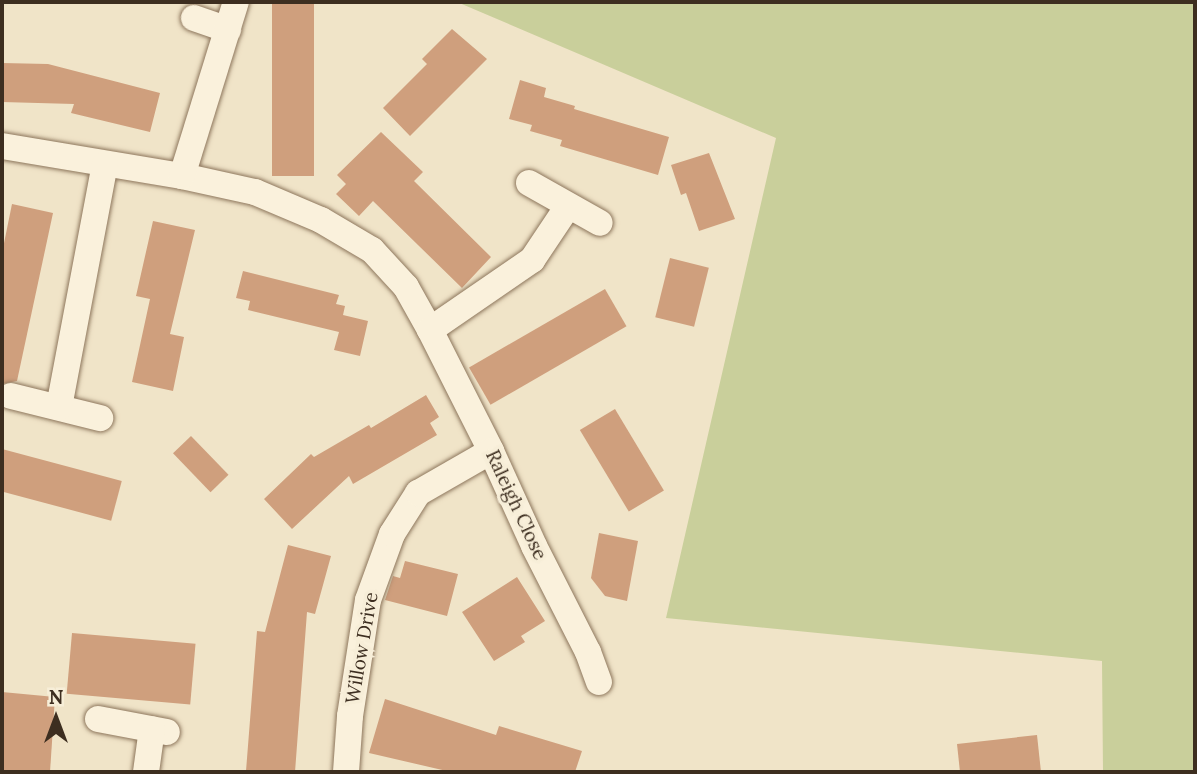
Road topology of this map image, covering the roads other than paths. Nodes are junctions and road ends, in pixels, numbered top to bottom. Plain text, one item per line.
1 (236, 2) edge
2 (194, 18) dead end
3 (228, 30) junction
4 (2, 146) edge
5 (105, 164) junction
6 (182, 176) junction
7 (529, 183) dead end
8 (568, 206) junction
9 (600, 223) dead end
10 (430, 330) junction
11 (10, 396) dead end
12 (59, 407) junction
13 (100, 418) dead end
14 (492, 451) junction
15 (599, 682) dead end
16 (98, 719) dead end
17 (146, 772) edge
18 (346, 772) edge

1 - 3 street
2 - 3 street
3 - 6 street
4 - 5 street, Raleigh Close
5 - 6 street, Raleigh Close
5 - 12 street
6 - 10 street, Raleigh Close
7 - 8 street
8 - 9 street
8 - 10 street
10 - 14 street, Raleigh Close
11 - 12 street
12 - 13 street
14 - 15 street, Raleigh Close
14 - 18 street, Willow Drive
16 - 17 street

